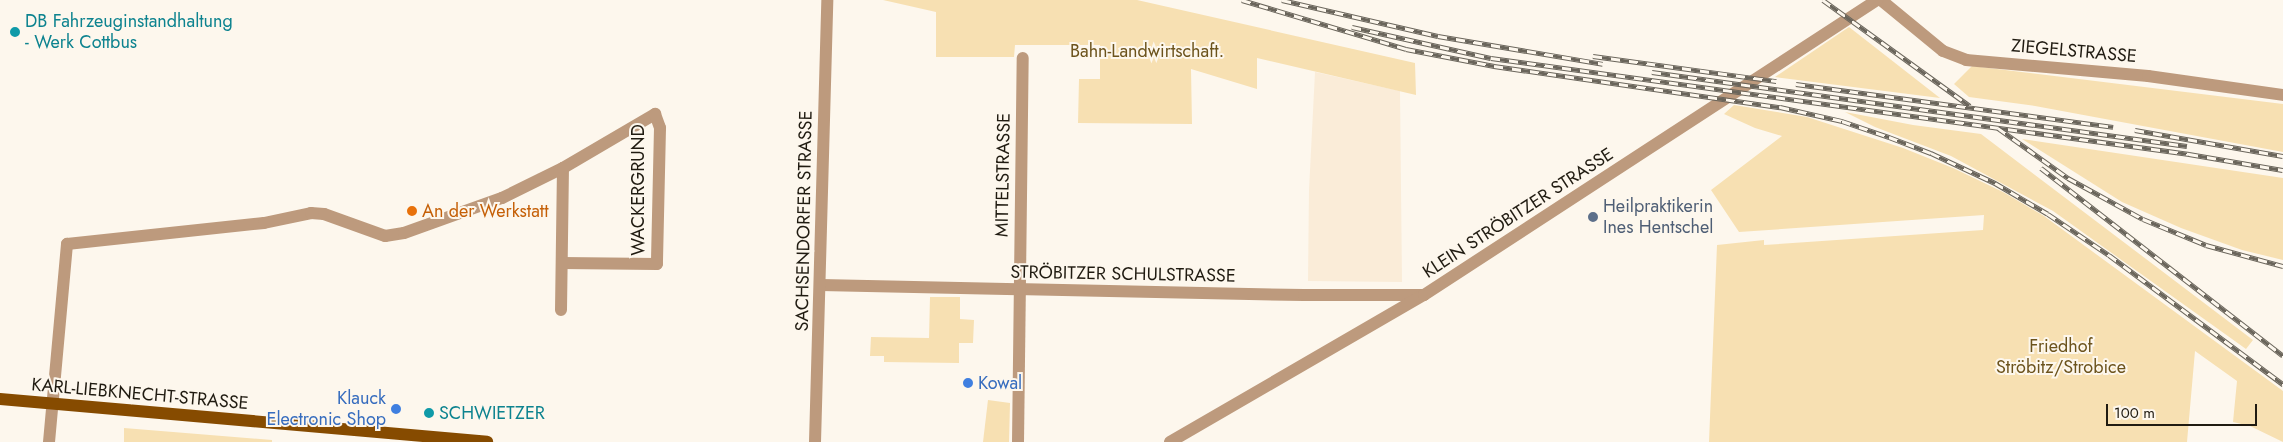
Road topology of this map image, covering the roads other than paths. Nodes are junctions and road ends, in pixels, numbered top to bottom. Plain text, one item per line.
1 (827, 0) edge
2 (1877, 0) edge
3 (1881, 0) edge
4 (1023, 58) dead end
5 (2283, 95) edge
6 (563, 168) junction
7 (562, 263) junction
8 (821, 285) junction
9 (1019, 290) junction
10 (1424, 296) junction
11 (561, 310) dead end
12 (0, 399) edge
13 (52, 404) junction
14 (49, 442) edge
15 (487, 442) edge
16 (816, 442) edge
17 (1018, 442) edge
18 (1170, 442) edge

1 - 8 street, SACHSENDORFER STRASSE
2 - 10 street, KLEIN STRÖBITZER STRASSE
3 - 5 street, ZIEGELSTRASSE
4 - 9 street, MITTELSTRASSE
6 - 7 street
6 - 7 street, WACKERGRUND
6 - 13 street
7 - 11 street
8 - 9 street, STRÖBITZER SCHULSTRASSE
8 - 16 street, SACHSENDORFER STRASSE
9 - 10 street, STRÖBITZER SCHULSTRASSE
9 - 17 street, MITTELSTRASSE
10 - 18 street, KLEIN STRÖBITZER STRASSE
12 - 13 main road, KARL-LIEBKNECHT-STRASSE
13 - 14 street
13 - 15 main road, KARL-LIEBKNECHT-STRASSE

